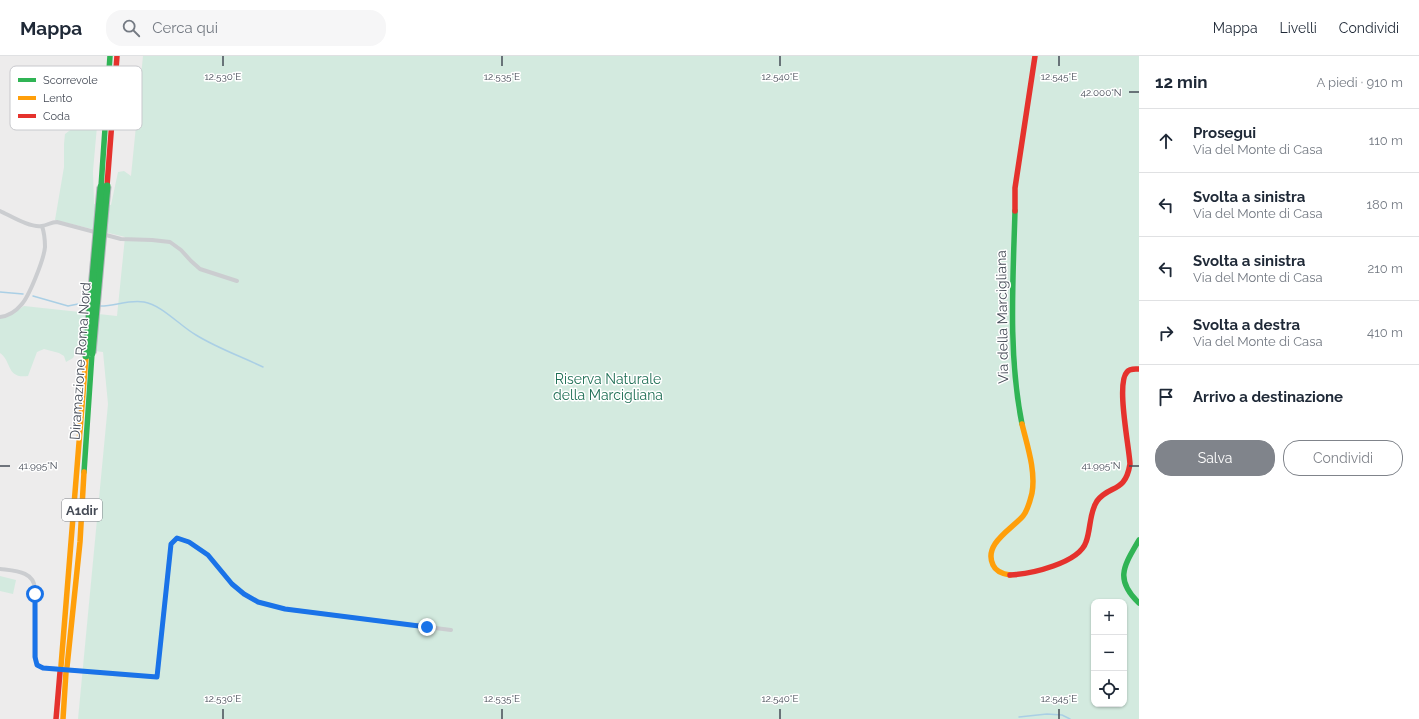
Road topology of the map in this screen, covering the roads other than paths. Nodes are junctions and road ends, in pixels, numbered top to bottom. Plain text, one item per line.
1 (110, 56) edge
2 (116, 56) edge
3 (1035, 56) edge
4 (110, 66) edge
5 (115, 66) edge
6 (107, 130) edge
7 (109, 130) edge
8 (104, 187) junction
9 (0, 211) edge
10 (42, 226) junction
11 (237, 282) dead end
12 (0, 317) edge
13 (1139, 369) edge
14 (1139, 540) edge
15 (0, 569) edge
16 (1139, 603) edge
17 (451, 630) dead end
18 (63, 669) junction
19 (56, 719) edge
20 (63, 719) edge

1 - 4 main road, Diramazione Roma Nord / A1dir
2 - 5 main road, Diramazione Roma Nord / A1dir
3 - 13 main road, Via della Marcigliana
6 - 8 main road, Diramazione Roma Nord / A1dir
7 - 8 main road, Diramazione Roma Nord / A1dir
8 - 18 main road, Diramazione Roma Nord / A1dir, bridge
9 - 10 street
10 - 11 street
10 - 12 street
14 - 16 main road
15 - 17 street, bridge
18 - 19 main road, Diramazione Roma Nord / A1dir
18 - 20 main road, Diramazione Roma Nord / A1dir

